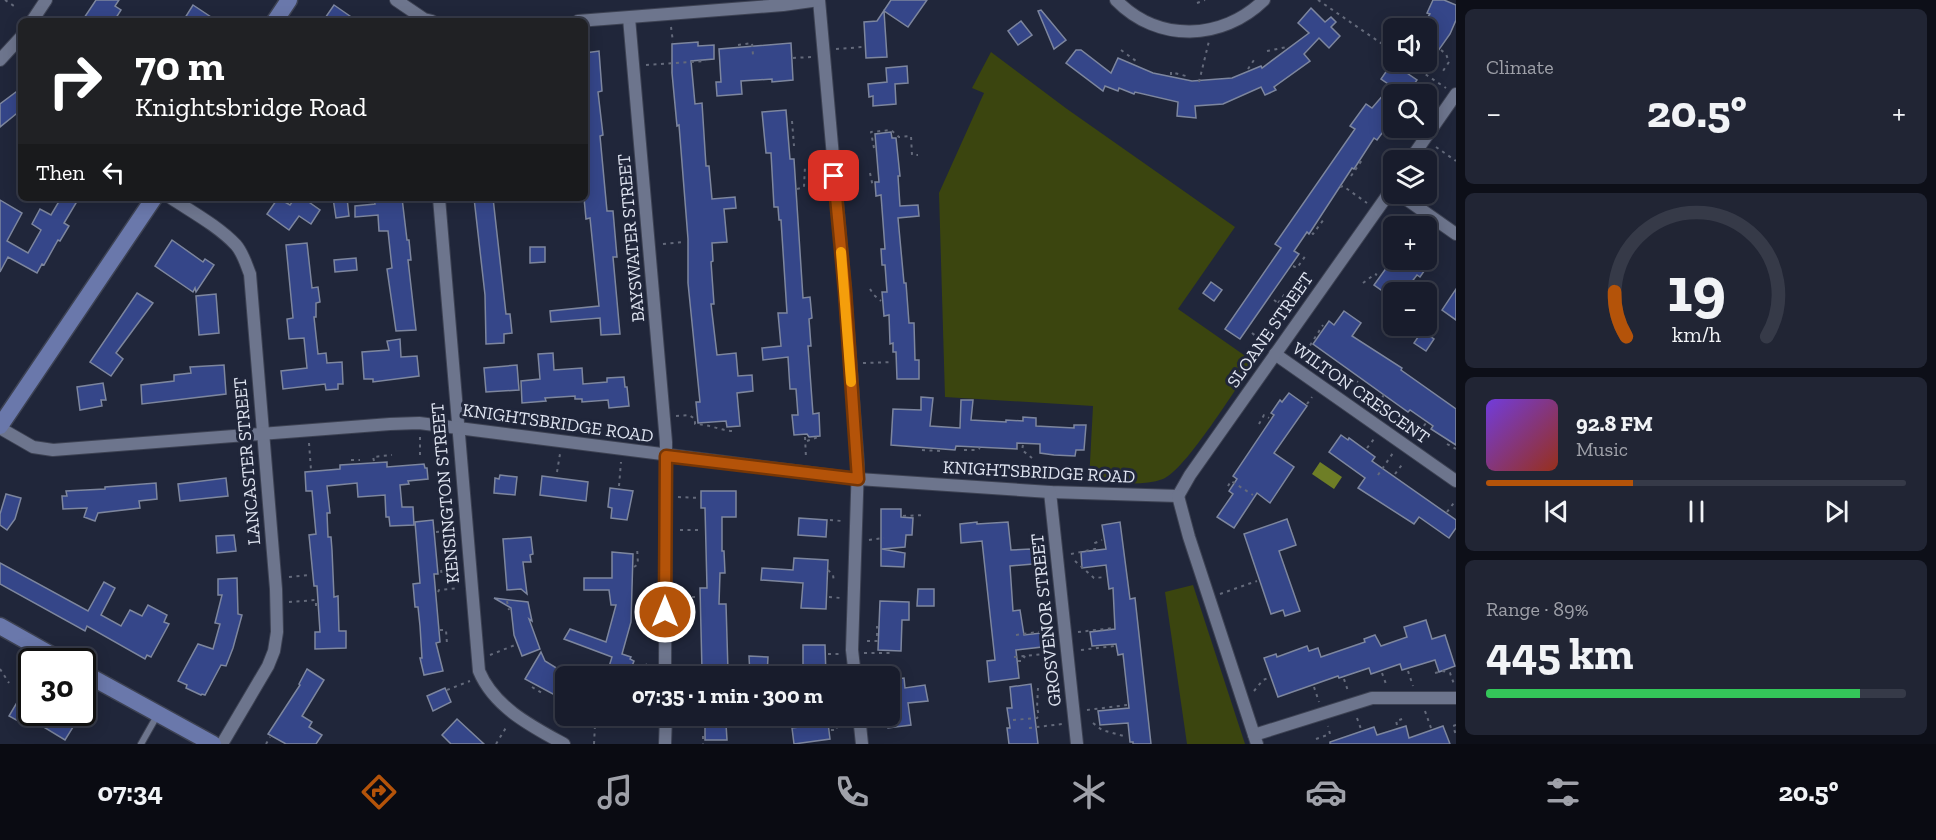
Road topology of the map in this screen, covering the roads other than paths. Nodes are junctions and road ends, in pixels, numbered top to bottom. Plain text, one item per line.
1 (46, 0) edge
2 (290, 0) edge
3 (396, 0) edge
4 (819, 0) edge
5 (1116, 0) edge
6 (1264, 0) edge
7 (34, 18) edge
8 (277, 18) edge
9 (423, 18) edge
10 (629, 18) junction
11 (588, 20) edge
12 (18, 40) edge
13 (0, 60) edge
14 (1456, 94) edge
15 (1417, 150) edge
16 (152, 201) edge
17 (175, 201) edge
18 (439, 201) edge
19 (1383, 204) edge
20 (1415, 204) edge
21 (1456, 234) edge
22 (1272, 350) junction
23 (0, 427) edge
24 (458, 428) junction
25 (263, 434) junction
26 (666, 456) junction
27 (858, 479) junction
28 (1456, 481) edge
29 (1050, 492) junction
30 (1178, 496) junction
31 (0, 626) edge
32 (39, 648) edge
33 (665, 666) edge
34 (854, 666) edge
35 (96, 680) edge
36 (1456, 693) edge
37 (159, 714) junction
38 (666, 726) edge
39 (860, 726) edge
40 (1256, 739) edge
41 (141, 744) edge
42 (213, 744) edge
43 (222, 744) edge
44 (564, 744) edge
45 (665, 744) edge
46 (862, 744) edge
47 (1077, 744) edge

1 - 7 street
2 - 8 main road
3 - 9 street
4 - 10 street
4 - 27 street
5 - 6 street
10 - 11 street
10 - 26 street, BAYSWATER STREET
12 - 13 street
14 - 15 street
16 - 23 main road
17 - 25 street, LANCASTER STREET
18 - 24 street, KENSINGTON STREET
19 - 22 street, SLOANE STREET
20 - 21 street
22 - 28 street, WILTON CRESCENT
22 - 30 street, SLOANE STREET
23 - 25 street, KNIGHTSBRIDGE ROAD
24 - 25 street, KNIGHTSBRIDGE ROAD
24 - 26 street, KNIGHTSBRIDGE ROAD
24 - 44 street, KENSINGTON STREET
25 - 43 street, LANCASTER STREET
26 - 27 street, KNIGHTSBRIDGE ROAD
26 - 33 street
27 - 29 street, KNIGHTSBRIDGE ROAD
27 - 34 street
29 - 30 street, KNIGHTSBRIDGE ROAD
29 - 47 street, GROSVENOR STREET
30 - 40 street
31 - 32 main road
35 - 37 main road
36 - 40 street
37 - 41 lane
37 - 42 main road
38 - 45 street
39 - 46 street

